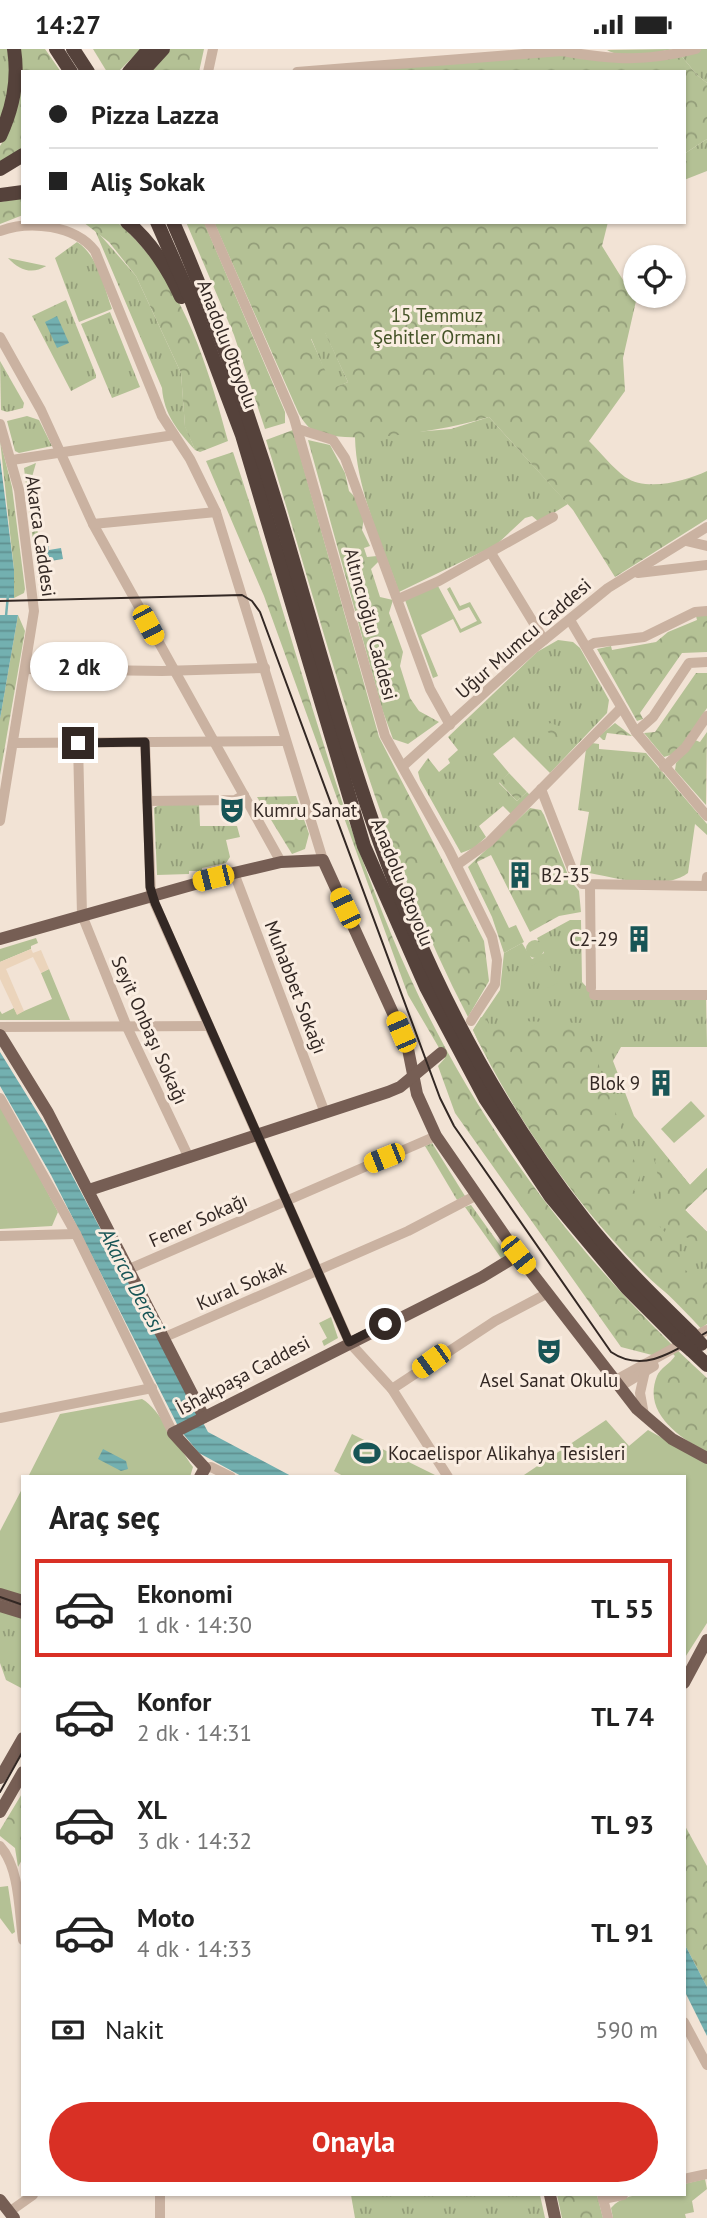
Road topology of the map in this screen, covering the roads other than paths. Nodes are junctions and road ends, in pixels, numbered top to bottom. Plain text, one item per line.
1 (14, 49) edge
2 (57, 49) edge
3 (73, 49) edge
4 (85, 49) edge
5 (149, 49) edge
6 (163, 49) edge
7 (214, 49) edge
8 (696, 49) edge
9 (509, 52) edge
10 (603, 54) edge
11 (70, 70) edge
12 (87, 70) edge
13 (98, 70) edge
14 (131, 70) edge
15 (144, 70) edge
16 (209, 70) edge
17 (318, 70) edge
18 (0, 136) edge
19 (21, 156) edge
20 (21, 167) edge
21 (0, 169) edge
22 (0, 180) edge
23 (21, 192) edge
24 (0, 195) edge
25 (129, 224) edge
26 (158, 224) edge
27 (174, 224) edge
28 (210, 224) edge
29 (0, 231) edge
30 (0, 337) edge
31 (215, 362) junction
32 (0, 423) edge
33 (298, 429) junction
34 (174, 435) junction
35 (58, 451) junction
36 (12, 460) junction
37 (216, 512) junction
38 (553, 517) dead end
39 (93, 524) junction
40 (707, 527) edge
41 (686, 541) junction
42 (707, 546) edge
43 (491, 553) junction
44 (661, 556) junction
45 (707, 565) edge
46 (671, 569) junction
47 (632, 574) junction
48 (398, 599) junction
49 (707, 611) edge
50 (570, 620) junction
51 (544, 640) junction
52 (587, 647) junction
53 (707, 662) edge
54 (265, 668) junction
55 (26, 669) junction
56 (173, 671) junction
57 (621, 708) junction
58 (707, 716) edge
59 (450, 725) junction
60 (636, 732) junction
61 (284, 741) junction
62 (145, 742) junction
63 (214, 742) junction
64 (14, 743) junction
65 (78, 743) junction
66 (391, 746) junction
67 (422, 746) junction
68 (664, 767) junction
69 (405, 769) junction
70 (541, 789) junction
71 (244, 795) junction
72 (147, 801) junction
73 (707, 816) edge
74 (0, 821) edge
75 (323, 860) junction
76 (281, 862) junction
77 (457, 865) junction
78 (234, 873) junction
79 (706, 882) edge
80 (590, 885) junction
81 (151, 895) junction
82 (82, 915) junction
83 (0, 939) edge
84 (707, 995) edge
85 (471, 1021) dead end
86 (209, 1026) junction
87 (0, 1027) edge
88 (127, 1027) junction
89 (0, 1035) edge
90 (407, 1044) junction
91 (441, 1053) junction
92 (412, 1076) junction
93 (417, 1094) junction
94 (0, 1098) edge
95 (326, 1113) junction
96 (257, 1136) junction
97 (436, 1136) junction
98 (189, 1158) junction
99 (89, 1190) junction
100 (475, 1196) junction
101 (288, 1199) junction
102 (76, 1234) junction
103 (0, 1236) edge
104 (518, 1255) junction
105 (129, 1269) junction
106 (319, 1269) junction
107 (548, 1293) junction
108 (165, 1337) junction
109 (697, 1340) edge
110 (349, 1342) junction
111 (707, 1365) edge
112 (645, 1371) junction
113 (615, 1379) junction
114 (152, 1388) junction
115 (392, 1389) junction
116 (645, 1417) junction
117 (0, 1418) edge
118 (202, 1418) junction
119 (177, 1431) junction
120 (707, 1458) edge
121 (202, 1473) edge
122 (227, 1475) edge
123 (447, 1475) edge
124 (0, 1594) edge
125 (21, 1600) edge
126 (0, 1605) edge
127 (21, 1612) edge
128 (707, 1640) edge
129 (686, 1679) edge
130 (21, 1741) edge
131 (4, 1762) edge
132 (21, 1770) edge
133 (21, 1775) edge
134 (0, 1778) edge
135 (0, 1812) edge
136 (0, 1846) edge
137 (21, 1927) edge
138 (686, 2028) edge
139 (707, 2065) edge
140 (707, 2174) edge
141 (686, 2179) edge
142 (32, 2196) edge
143 (160, 2196) edge
144 (550, 2196) edge
145 (603, 2197) edge
146 (0, 2200) edge
147 (12, 2215) edge
148 (160, 2218) edge
149 (555, 2218) edge
150 (608, 2218) edge

1 - 18 highway
2 - 11 highway
3 - 12 highway
4 - 13 highway
5 - 14 highway
6 - 15 highway
7 - 16 street
8 - 10 street
9 - 10 street
9 - 17 street
19 - 21 highway
20 - 22 highway
23 - 24 highway
25 - 31 highway
26 - 31 highway, Anadolu Otoyolu
27 - 109 highway, Anadolu Otoyolu
28 - 33 street, Altıncıoğlu Caddesi
29 - 34 street
30 - 35 street
31 - 109 highway, Anadolu Otoyolu
32 - 36 street, Akarca Caddesi
33 - 48 street
33 - 66 street, Altıncıoğlu Caddesi
34 - 35 street
34 - 37 street
35 - 36 street
35 - 39 street
36 - 55 street, Akarca Caddesi
37 - 39 street
37 - 54 street
38 - 43 street
39 - 56 street
40 - 41 street, Uğur Mumcu Caddesi
41 - 42 street
41 - 44 street, Uğur Mumcu Caddesi
43 - 48 street
43 - 51 street
44 - 46 street
44 - 47 street, Uğur Mumcu Caddesi
45 - 46 street
46 - 47 street
47 - 50 street, Uğur Mumcu Caddesi
48 - 59 street
49 - 52 street
50 - 51 street, Uğur Mumcu Caddesi
50 - 52 street
51 - 59 street, Uğur Mumcu Caddesi
52 - 57 street
53 - 60 street
54 - 56 street
54 - 61 street
55 - 56 street
55 - 64 street, Akarca Caddesi
56 - 63 street
57 - 60 street
57 - 70 street
58 - 68 street
59 - 67 street
59 - 69 street
60 - 68 street
61 - 63 street
61 - 75 street
62 - 63 street
62 - 65 street
62 - 72 street
63 - 71 street
64 - 65 street
64 - 74 street, Akarca Caddesi
65 - 82 street
66 - 67 street
66 - 69 street, Altıncıoğlu Caddesi
67 - 69 street
68 - 73 street
69 - 77 street, Altıncıoğlu Caddesi
70 - 77 street
70 - 80 street
71 - 72 street
71 - 76 street
72 - 81 street
75 - 76 main road
75 - 90 main road
76 - 78 main road
77 - 85 street, Altıncıoğlu Caddesi
78 - 81 main road
78 - 95 street, Muhabbet Sokağı
79 - 80 street
80 - 84 street
81 - 82 main road
81 - 86 street
82 - 83 main road
82 - 88 street, Seyit Onbaşı Sokağı
86 - 88 street
86 - 96 street
87 - 88 street
88 - 98 street, Seyit Onbaşı Sokağı
89 - 99 main road
90 - 91 main road
90 - 92 main road
91 - 92 main road
91 - 93 main road
92 - 93 main road
92 - 95 main road
93 - 97 main road
94 - 102 street
95 - 96 main road
96 - 98 main road
96 - 101 street
97 - 100 main road
97 - 101 street, Fener Sokağı
98 - 99 main road
99 - 105 main road
100 - 104 main road
100 - 106 street, Kural Sokak
101 - 105 street, Fener Sokağı
101 - 106 street
102 - 103 street
102 - 114 street
104 - 107 main road
104 - 110 main road, İshakpaşa Caddesi
105 - 108 main road
106 - 108 street, Kural Sokak
106 - 110 street
107 - 113 main road
107 - 115 street
108 - 118 main road
109 - 111 highway, Anadolu Otoyolu
109 - 112 street
109 - 113 street
110 - 115 street
110 - 118 main road, İshakpaşa Caddesi
112 - 113 street
112 - 116 street
113 - 116 main road
114 - 117 street
114 - 119 street
115 - 123 street
116 - 120 main road
118 - 119 main road, İshakpaşa Caddesi
119 - 121 main road
121 - 122 street
124 - 125 main road
126 - 127 main road
128 - 129 main road
130 - 131 main road
131 - 132 street
131 - 134 main road
133 - 135 main road
136 - 137 street
138 - 139 street
140 - 141 street
142 - 147 street
143 - 148 street
144 - 149 main road
145 - 150 street
146 - 147 main road

